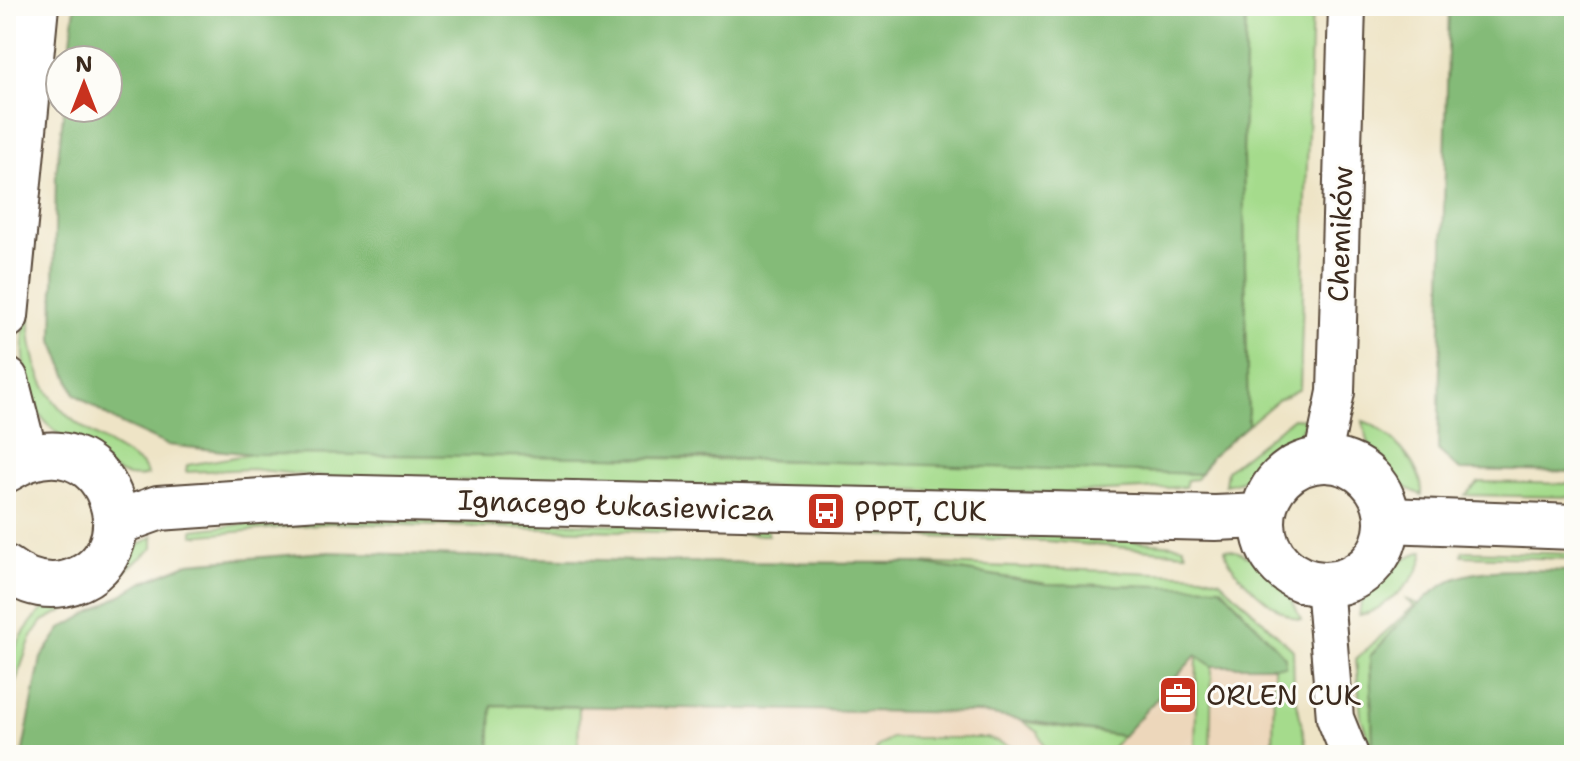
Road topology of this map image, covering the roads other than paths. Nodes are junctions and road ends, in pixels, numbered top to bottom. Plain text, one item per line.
1 (36, 6) edge
2 (1347, 6) edge
3 (6, 316) edge
4 (6, 380) edge
5 (1322, 460) junction
6 (16, 464) edge
7 (1262, 516) junction
8 (1387, 520) junction
9 (116, 523) junction
10 (1574, 527) edge
11 (10, 583) edge
12 (1324, 584) junction
13 (1350, 755) edge

1 - 3 main road
2 - 5 street, Chemików
4 - 6 main road
5 - 7 main road
5 - 8 main road
6 - 9 main road
7 - 9 main road, Ignacego Łukasiewicza
7 - 12 main road
8 - 10 main road
8 - 12 main road
9 - 11 main road
12 - 13 street

